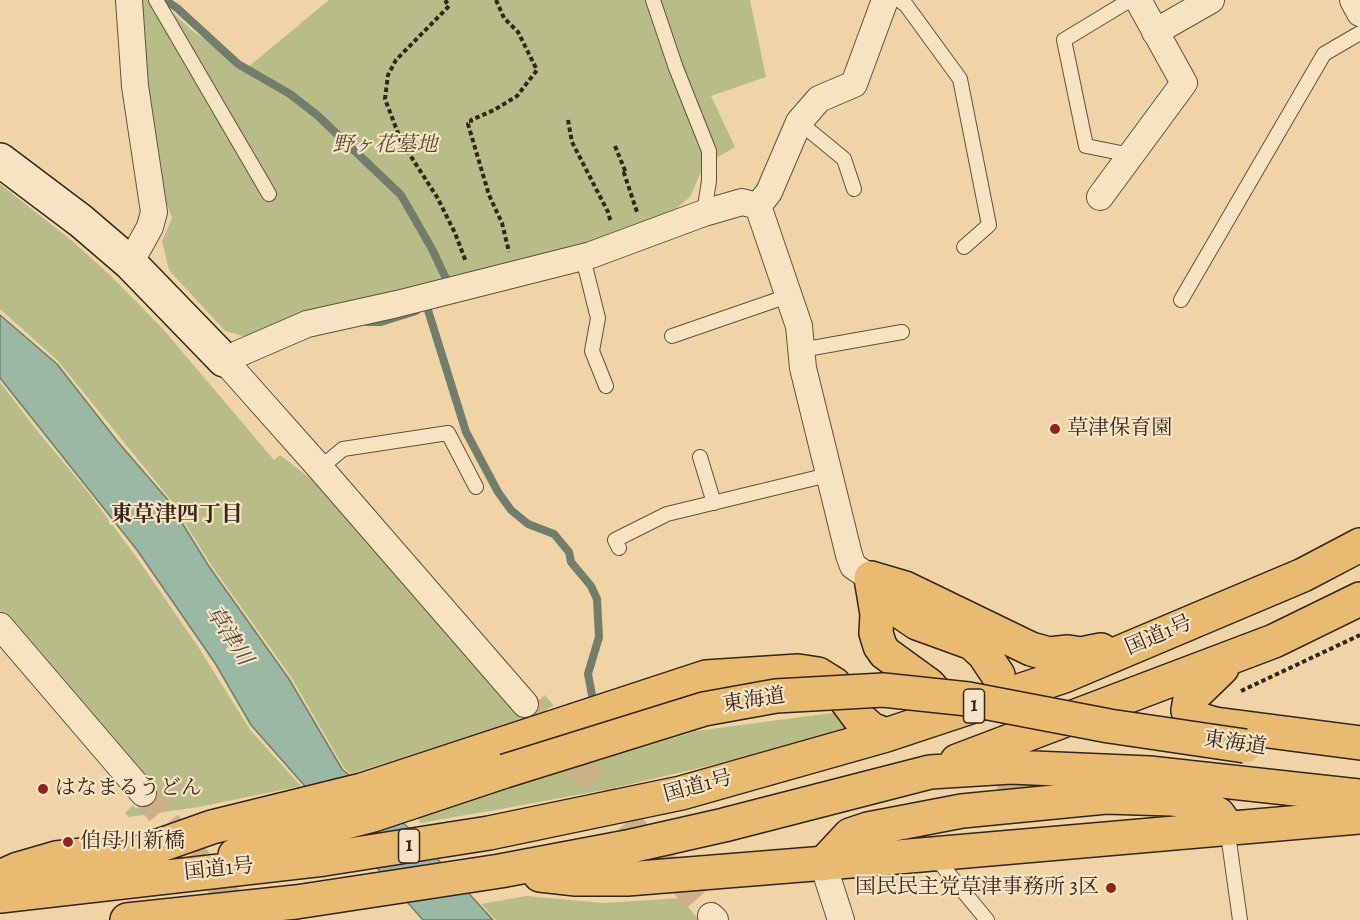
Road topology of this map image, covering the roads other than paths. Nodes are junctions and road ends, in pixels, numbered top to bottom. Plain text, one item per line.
1 (129, 0) edge
2 (156, 0) edge
3 (653, 0) edge
4 (885, 0) edge
5 (899, 0) edge
6 (1130, 0) edge
7 (1138, 0) edge
8 (1210, 0) edge
9 (1358, 14) edge
10 (1155, 32) junction
11 (799, 122) junction
12 (1131, 155) junction
13 (0, 160) edge
14 (854, 189) dead end
15 (269, 194) dead end
16 (1100, 196) dead end
17 (758, 206) junction
18 (704, 213) junction
19 (964, 247) dead end
20 (583, 258) junction
21 (130, 263) junction
22 (788, 296) junction
23 (1181, 300) dead end
24 (902, 332) dead end
25 (672, 336) dead end
26 (801, 350) junction
27 (224, 360) junction
28 (606, 386) dead end
29 (700, 456) dead end
30 (320, 468) junction
31 (828, 475) junction
32 (476, 487) dead end
33 (714, 503) junction
34 (1360, 545) edge
35 (619, 548) dead end
36 (871, 578) junction
37 (1360, 598) edge
38 (0, 626) edge
39 (1141, 643) junction
40 (1234, 656) junction
41 (998, 675) tunnel mouth
42 (525, 704) tunnel mouth
43 (941, 718) junction
44 (886, 735) junction
45 (1360, 743) edge
46 (1360, 759) edge
47 (930, 772) junction
48 (143, 793) tunnel mouth
49 (1360, 796) edge
50 (1360, 817) edge
51 (1227, 827) junction
52 (932, 854) junction
53 (124, 858) junction
54 (239, 861) junction
55 (823, 864) junction
56 (500, 871) junction
57 (167, 876) junction
58 (0, 877) edge
59 (76, 887) junction
60 (0, 896) edge
61 (282, 904) joint
62 (127, 920) edge
63 (841, 920) edge
64 (987, 920) edge
65 (1240, 920) edge

1 - 21 street
2 - 15 lane
3 - 18 lane
4 - 11 street
5 - 19 lane
6 - 12 lane
7 - 10 street
8 - 10 street
9 - 23 lane
10 - 12 street
11 - 14 lane
11 - 17 street
12 - 16 street
13 - 21 street
17 - 18 street
17 - 22 street
18 - 20 street
20 - 27 street
20 - 28 lane
21 - 27 street
22 - 25 lane
22 - 26 street
24 - 26 lane
26 - 31 street
27 - 30 street
29 - 33 lane
30 - 32 lane
30 - 42 street
31 - 33 lane
31 - 36 street
33 - 35 lane
34 - 39 highway, 国道1号 / 1
36 - 39 highway
36 - 41 highway
36 - 43 highway
37 - 40 highway, 1
38 - 48 street
39 - 43 highway, 国道1号 / 1
40 - 45 highway
40 - 47 highway, 1
43 - 44 highway, 国道1号 / 1
44 - 53 highway
44 - 54 highway, 国道1号 / 1
46 - 54 highway, 東海道 / 1, bridge
47 - 49 highway, 東海道 / 1
47 - 56 highway, 東海道 / 1
50 - 51 highway, 1
51 - 52 highway, 1
51 - 55 highway
51 - 65 lane
52 - 55 highway, 1
52 - 64 lane
53 - 57 highway
53 - 58 highway
53 - 59 highway
54 - 57 highway, 東海道 / 1
55 - 56 highway, 1
55 - 63 street
56 - 61 highway, 東海道 / 1
57 - 59 highway, 国道1号 / 1
59 - 60 highway, 国道1号 / 1
61 - 62 highway, 国道1号 / 1

